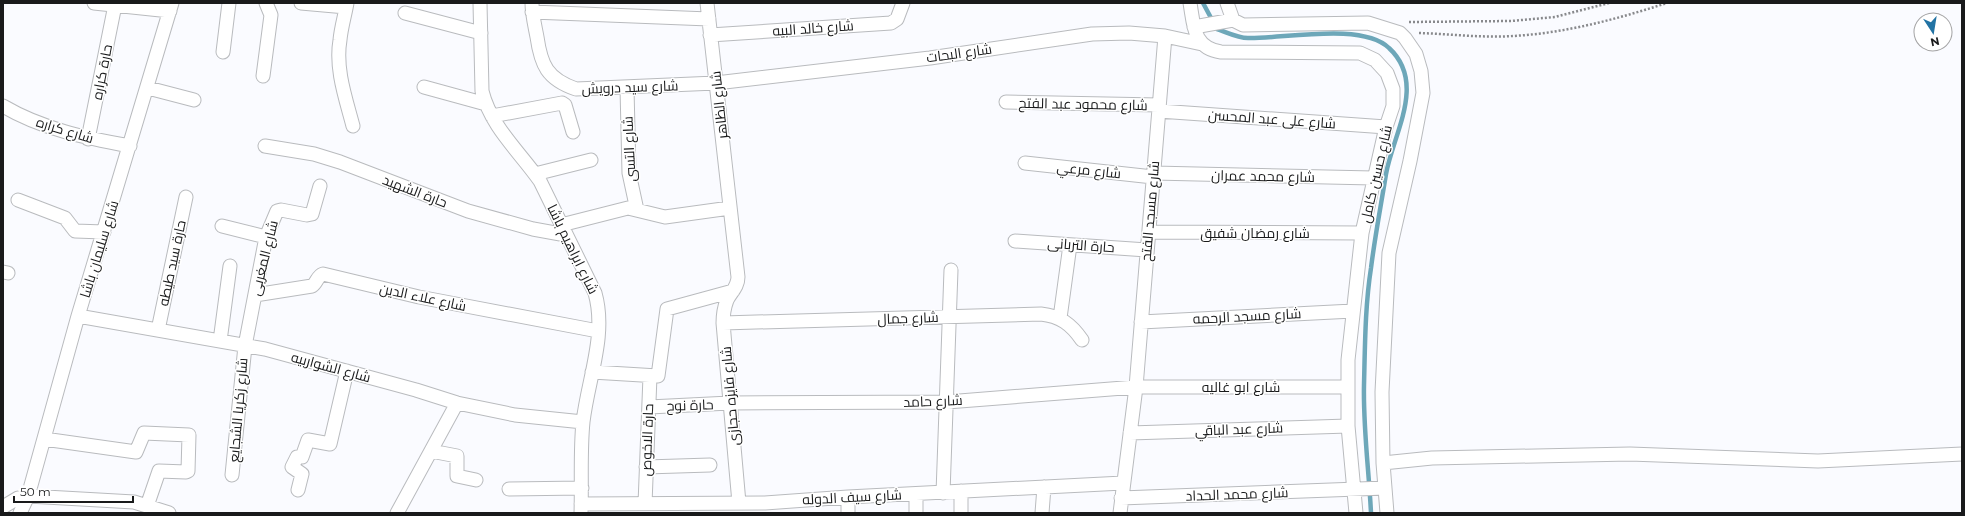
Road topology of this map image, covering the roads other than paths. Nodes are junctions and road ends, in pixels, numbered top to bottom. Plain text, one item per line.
1 (94, 3) edge
2 (229, 3) edge
3 (264, 3) edge
4 (301, 3) edge
5 (480, 3) edge
6 (707, 3) edge
7 (903, 3) edge
8 (1190, 3) edge
9 (1227, 3) edge
10 (115, 5) junction
11 (347, 5) edge
12 (171, 7) edge
13 (532, 8) edge
14 (405, 13) dead end
15 (709, 18) junction
16 (1233, 20) junction
17 (1194, 27) junction
18 (481, 33) junction
19 (710, 35) junction
20 (1165, 36) junction
21 (1202, 44) junction
22 (223, 52) dead end
23 (263, 76) dead end
24 (716, 83) junction
25 (424, 87) dead end
26 (148, 88) junction
27 (627, 88) junction
28 (194, 100) dead end
29 (1006, 102) dead end
30 (486, 104) junction
31 (3, 106) edge
32 (1159, 108) junction
33 (492, 116) junction
34 (353, 126) dead end
35 (1386, 127) junction
36 (572, 132) dead end
37 (88, 139) junction
38 (130, 146) junction
39 (265, 146) dead end
40 (591, 160) dead end
41 (1025, 163) dead end
42 (535, 174) junction
43 (1153, 175) junction
44 (1373, 178) junction
45 (320, 186) dead end
46 (186, 197) dead end
47 (18, 200) dead end
48 (730, 208) junction
49 (637, 210) junction
50 (222, 226) dead end
51 (564, 230) junction
52 (104, 232) junction
53 (1149, 232) junction
54 (1362, 233) junction
55 (266, 237) junction
56 (1015, 241) dead end
57 (1070, 244) junction
58 (1147, 250) junction
59 (230, 266) dead end
60 (951, 270) dead end
61 (733, 291) junction
62 (255, 295) junction
63 (1353, 311) junction
64 (78, 316) junction
65 (950, 317) junction
66 (1060, 318) junction
67 (1141, 322) junction
68 (723, 323) junction
69 (158, 330) junction
70 (598, 331) junction
71 (1082, 340) dead end
72 (220, 341) junction
73 (244, 346) junction
74 (347, 372) junction
75 (592, 372) junction
76 (650, 376) junction
77 (1136, 387) junction
78 (1347, 387) junction
79 (947, 402) junction
80 (457, 403) junction
81 (730, 403) junction
82 (649, 407) junction
83 (583, 422) junction
84 (1348, 426) junction
85 (1130, 433) junction
86 (44, 439) junction
87 (431, 451) junction
88 (1962, 454) edge
89 (1383, 462) junction
90 (710, 465) dead end
91 (646, 467) junction
92 (232, 475) dead end
93 (476, 480) dead end
94 (1123, 483) junction
95 (1044, 487) junction
96 (582, 488) junction
97 (1385, 488) junction
98 (509, 489) dead end
99 (298, 490) dead end
100 (1353, 490) junction
101 (960, 491) junction
102 (942, 492) junction
103 (916, 494) junction
104 (28, 496) junction
105 (848, 497) junction
106 (1121, 498) junction
107 (739, 503) junction
108 (645, 504) junction
109 (146, 506) junction
110 (3, 507) edge
111 (112, 507) edge
112 (705, 508) edge
113 (766, 508) edge
114 (581, 509) edge
115 (20, 513) edge
116 (169, 513) edge
117 (397, 513) edge
118 (848, 513) edge
119 (916, 513) edge
120 (961, 513) edge
121 (1042, 513) edge
122 (1120, 513) edge
123 (1356, 513) edge
124 (1387, 513) edge

1 - 10 street
2 - 22 street
3 - 23 street
4 - 11 street
5 - 18 street, شارع ابراهيم باشا
6 - 15 street, شارع الظاهر
7 - 19 street, شارع خالد البيه
8 - 17 street
9 - 16 street
10 - 12 street
10 - 37 street, حارة كراره
11 - 34 street
12 - 26 street, شارع سليمان باشا
13 - 15 street
13 - 27 street, شارع سيد درويش
14 - 18 street
15 - 19 street, شارع الظاهر
16 - 17 street
16 - 89 street, شارع حسين كامل
17 - 21 street
18 - 30 street, شارع ابراهيم باشا
19 - 24 street, شارع الظاهر
20 - 21 street, شارع البحات
20 - 24 street, شارع البحات
20 - 32 street, شارع مسجد الفتح
21 - 35 street, شارع حسين كامل
24 - 27 street, شارع سيد درويش
24 - 48 street, شارع الظاهر
25 - 30 street
26 - 28 street
26 - 38 street, شارع سليمان باشا
27 - 49 street, شارع التسى
29 - 32 street, شارع محمود عبد الفتح
30 - 33 street, شارع ابراهيم باشا
31 - 37 street, شارع كراره
32 - 35 street, شارع على عبد المحسن
32 - 43 street, شارع مسجد الفتح
33 - 36 street
33 - 42 street, شارع ابراهيم باشا
35 - 44 street, شارع حسين كامل
37 - 38 street, شارع كراره
38 - 52 street, شارع سليمان باشا
39 - 51 street, حارة الشهيد
40 - 42 street
41 - 43 street, شارع مرعي
42 - 51 street, شارع ابراهيم باشا
43 - 44 street, شارع محمد عمران
43 - 53 street, شارع مسجد الفتح
44 - 54 street, شارع حسين كامل
45 - 55 street, شارع المغربى
46 - 69 street, حارة سيد طيطه
47 - 52 street
48 - 49 street
48 - 61 street, شارع الظاهر
49 - 51 street
50 - 55 street
51 - 70 street, شارع ابراهيم باشا
52 - 64 street, شارع سليمان باشا
53 - 54 street, شارع رمضان شفيق
53 - 58 street, شارع مسجد الفتح
54 - 63 street, شارع حسين كامل
55 - 62 street, شارع المغربى
56 - 57 street, حارة التربانى
57 - 58 street, حارة التربانى
57 - 66 street
58 - 67 street, شارع مسجد الفتح
59 - 72 street
60 - 65 street
61 - 68 street, شارع فايزه حجازى
61 - 76 street
62 - 70 street, شارع علاء الدين
62 - 73 street, شارع المغربى
63 - 67 street, شارع مسجد الرحمه
63 - 78 street, شارع حسين كامل
64 - 69 street, شارع الشواربيه
64 - 86 street, شارع سليمان باشا
65 - 66 street, شارع جمال
65 - 68 street, شارع جمال
65 - 79 street
66 - 71 street, شارع جمال
67 - 77 street, شارع مسجد الفتح
68 - 81 street, شارع فايزه حجازى
69 - 72 street, شارع الشواربيه
70 - 75 street, شارع ابراهيم باشا
72 - 73 street, شارع الشواربيه
73 - 74 street, شارع الشواربيه
73 - 92 street, شارع زكريا الشجايع
74 - 80 street, شارع الشواربيه
74 - 99 street
75 - 76 street
75 - 83 street, شارع ابراهيم باشا
76 - 82 street, حارة الاخوص
77 - 78 street, شارع ابو غاليه
77 - 79 street, شارع حامد
77 - 85 street, شارع مسجد الفتح
78 - 84 street, شارع حسين كامل
79 - 81 street, شارع حامد
79 - 102 street
80 - 83 street, شارع الشواربيه
80 - 87 street
81 - 82 street, حارة نوح
81 - 107 street, شارع فايزه حجازى
82 - 91 street, حارة الاخوص
83 - 96 street, شارع ابراهيم باشا
84 - 85 street, شارع عبد الباقي
84 - 100 street, شارع حسين كامل
85 - 94 street, شارع مسجد الفتح
86 - 104 street, شارع سليمان باشا
86 - 109 street
87 - 93 street
87 - 117 street
88 - 89 street
89 - 97 street, شارع حسين كامل
90 - 91 street
91 - 108 street, حارة الاخوص
94 - 95 street, شارع سيف الدوله
94 - 106 street, شارع مسجد الفتح
95 - 101 street, شارع سيف الدوله
95 - 121 street
96 - 98 street
96 - 114 street, شارع ابراهيم باشا
97 - 100 street, شارع محمد الحداد
97 - 124 street, شارع حسين كامل
100 - 106 street, شارع محمد الحداد
100 - 123 street, شارع حسين كامل
101 - 102 street, شارع سيف الدوله
101 - 120 street
102 - 103 street, شارع سيف الدوله
103 - 105 street, شارع سيف الدوله
103 - 119 street
104 - 110 street
104 - 111 street
104 - 115 street, شارع سليمان باشا
105 - 113 street, شارع سيف الدوله
105 - 118 street
106 - 122 street, شارع مسجد الفتح
107 - 112 street, شارع سيف الدوله
107 - 113 street, شارع سيف الدوله
108 - 112 street, شارع سيف الدوله
108 - 114 street, شارع سيف الدوله
109 - 111 street
109 - 116 street

